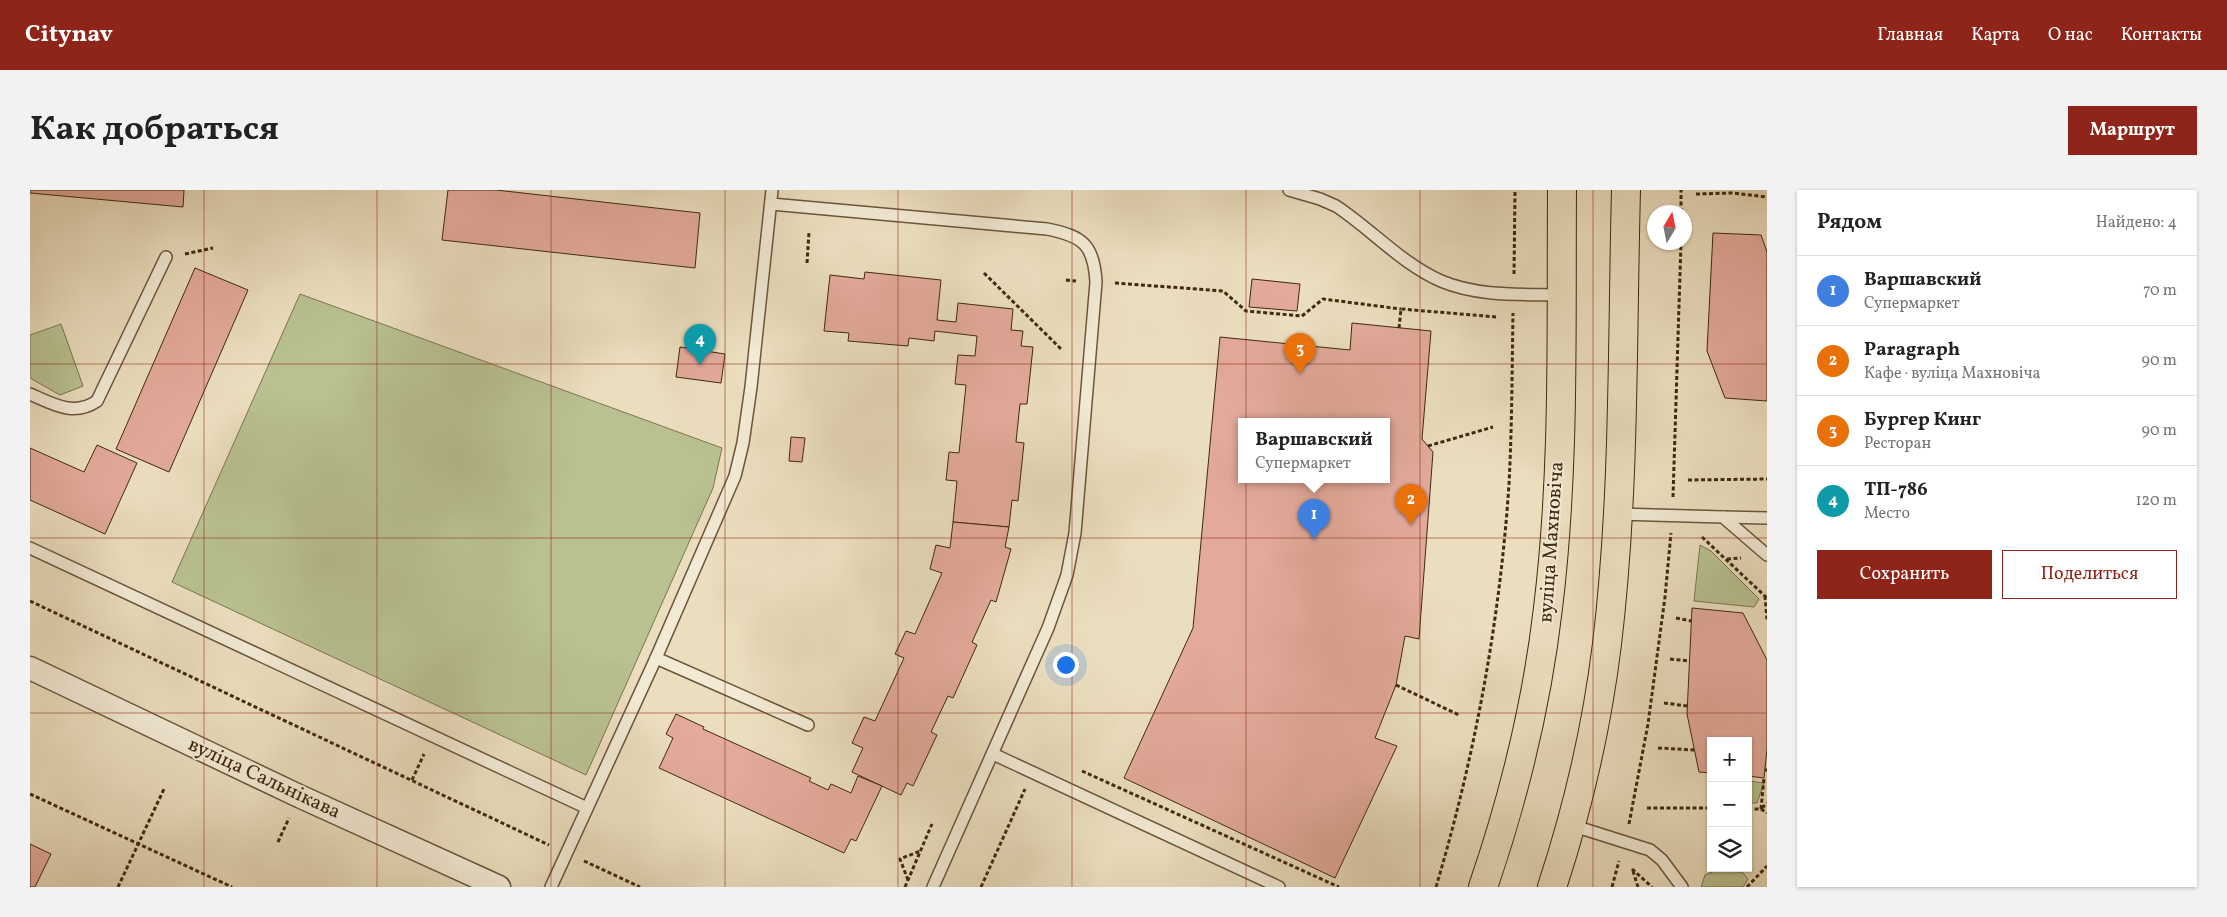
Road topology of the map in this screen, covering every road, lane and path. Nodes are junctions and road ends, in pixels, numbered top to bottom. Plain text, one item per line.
1 (772, 190) edge
2 (1288, 190) edge
3 (1515, 190) edge
4 (1562, 190) edge
5 (1626, 190) edge
6 (1682, 190) edge
7 (1696, 194) dead end
8 (1767, 197) edge
9 (770, 204) junction
10 (1681, 205) edge
11 (809, 232) dead end
12 (1681, 250) edge
13 (166, 257) dead end
14 (807, 263) dead end
15 (984, 273) dead end
16 (1066, 280) dead end
17 (1096, 282) junction
18 (1514, 294) junction
19 (1562, 295) junction
20 (1401, 309) junction
21 (1497, 317) dead end
22 (1399, 328) dead end
23 (1062, 349) dead end
24 (30, 394) edge
25 (1494, 427) dead end
26 (1428, 446) dead end
27 (1688, 480) dead end
28 (1767, 480) edge
29 (1618, 514) junction
30 (1672, 515) junction
31 (1723, 517) junction
32 (1767, 518) edge
33 (1698, 534) dead end
34 (30, 548) edge
35 (1767, 555) edge
36 (1766, 597) edge
37 (30, 601) edge
38 (1676, 618) dead end
39 (1767, 620) edge
40 (1692, 621) dead end
41 (656, 658) junction
42 (1670, 659) dead end
43 (1689, 661) dead end
44 (30, 668) edge
45 (1396, 685) dead end
46 (1664, 703) dead end
47 (1687, 706) dead end
48 (1459, 715) dead end
49 (808, 725) dead end
50 (1658, 748) dead end
51 (1694, 750) dead end
52 (993, 754) junction
53 (1078, 769) dead end
54 (1033, 772) junction
55 (1764, 778) dead end
56 (164, 789) dead end
57 (30, 794) edge
58 (1767, 803) edge
59 (587, 808) junction
60 (1647, 808) dead end
61 (1707, 808) edge
62 (1752, 809) edge
63 (1761, 809) junction
64 (1767, 813) edge
65 (932, 824) dead end
66 (1571, 825) junction
67 (1624, 841) junction
68 (138, 845) junction
69 (920, 851) junction
70 (566, 853) junction
71 (1767, 866) edge
72 (908, 881) junction
73 (118, 887) edge
74 (232, 887) edge
75 (499, 887) edge
76 (551, 887) edge
77 (640, 887) edge
78 (905, 887) edge
79 (933, 887) edge
80 (981, 887) edge
81 (1279, 887) edge
82 (1339, 887) edge
83 (1436, 887) edge
84 (1483, 887) edge
85 (1552, 887) edge
86 (1612, 887) edge
87 (1638, 887) edge
88 (1652, 887) edge
89 (1682, 887) edge
90 (1747, 887) edge

1 - 9 lane
2 - 18 lane
3 - 18 path
4 - 19 main road, вуліца Махновіча
5 - 29 main road
6 - 10 path
7 - 8 path
9 - 17 lane
9 - 41 lane
11 - 14 path
12 - 30 path
13 - 24 lane
15 - 23 path
16 - 17 path
17 - 20 path
17 - 52 lane
18 - 19 lane
18 - 83 path
19 - 84 main road, вуліца Махновіча
20 - 21 path
20 - 22 path
25 - 26 path
27 - 28 path
29 - 30 lane
29 - 66 main road
30 - 31 lane
30 - 67 path
31 - 32 lane
31 - 35 lane
33 - 36 path
34 - 59 lane
36 - 39 path
37 - 70 path
38 - 40 path
41 - 49 lane
41 - 59 lane
42 - 43 path
44 - 75 street, вуліца Сальнікава
45 - 48 path
46 - 47 path
50 - 51 path
52 - 54 lane
52 - 79 lane
53 - 82 path
54 - 80 path
54 - 81 lane
55 - 63 path
56 - 68 path
57 - 68 path
58 - 63 path
59 - 70 lane
60 - 61 path
62 - 63 path
63 - 64 path
65 - 69 path
66 - 67 lane
66 - 85 main road
67 - 86 path
67 - 89 lane
68 - 73 path
68 - 74 path
69 - 72 path
69 - 72 path
70 - 76 lane
70 - 77 path
71 - 90 path
72 - 78 path
87 - 88 path

